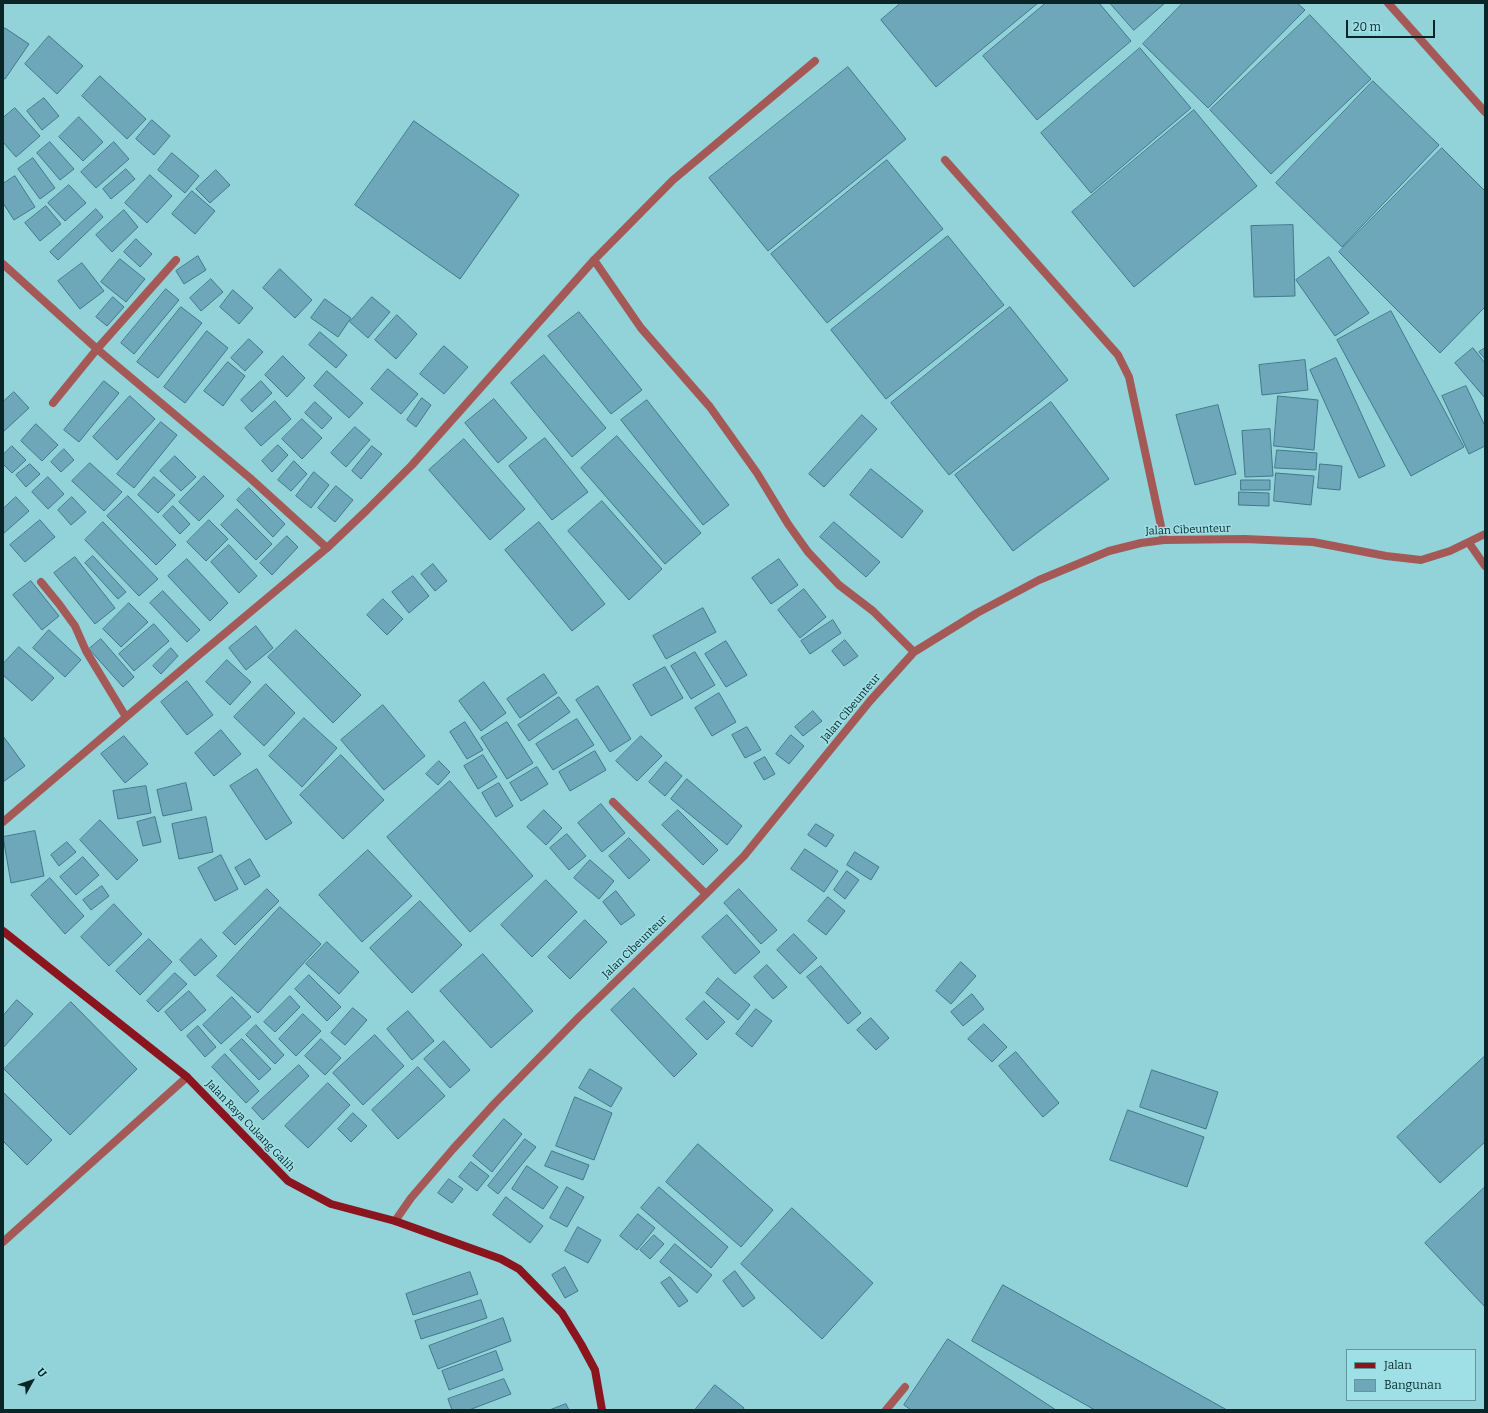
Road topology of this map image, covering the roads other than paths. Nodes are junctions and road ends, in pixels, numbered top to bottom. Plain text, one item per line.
1 (1388, 3) edge
2 (815, 61) dead end
3 (1485, 112) edge
4 (944, 160) dead end
5 (176, 260) dead end
6 (594, 260) junction
7 (3, 264) edge
8 (97, 349) junction
9 (53, 403) dead end
10 (1485, 534) edge
11 (1164, 540) junction
12 (1469, 542) junction
13 (327, 548) junction
14 (1485, 566) edge
15 (41, 582) dead end
16 (914, 652) junction
17 (126, 717) junction
18 (613, 802) dead end
19 (3, 822) edge
20 (706, 894) junction
21 (3, 931) edge
22 (187, 1077) junction
23 (394, 1221) junction
24 (3, 1242) edge
25 (905, 1387) dead end
26 (602, 1410) edge
27 (886, 1410) edge

1 - 3 street
2 - 6 street
4 - 11 street
5 - 8 street
6 - 13 street
6 - 16 street
7 - 8 street
8 - 9 street
8 - 13 street
10 - 12 street, Jalan Cibeunteur
11 - 12 street, Jalan Cibeunteur
11 - 16 street, Jalan Cibeunteur
12 - 14 street
13 - 17 street
15 - 17 street
16 - 20 street, Jalan Cibeunteur
17 - 19 street
18 - 20 street
20 - 23 street, Jalan Cibeunteur
21 - 22 main road, Jalan Raya Cukang Galih
22 - 23 main road, Jalan Raya Cukang Galih
22 - 24 street
23 - 26 main road, Jalan Raya Cukang Galih
25 - 27 street

